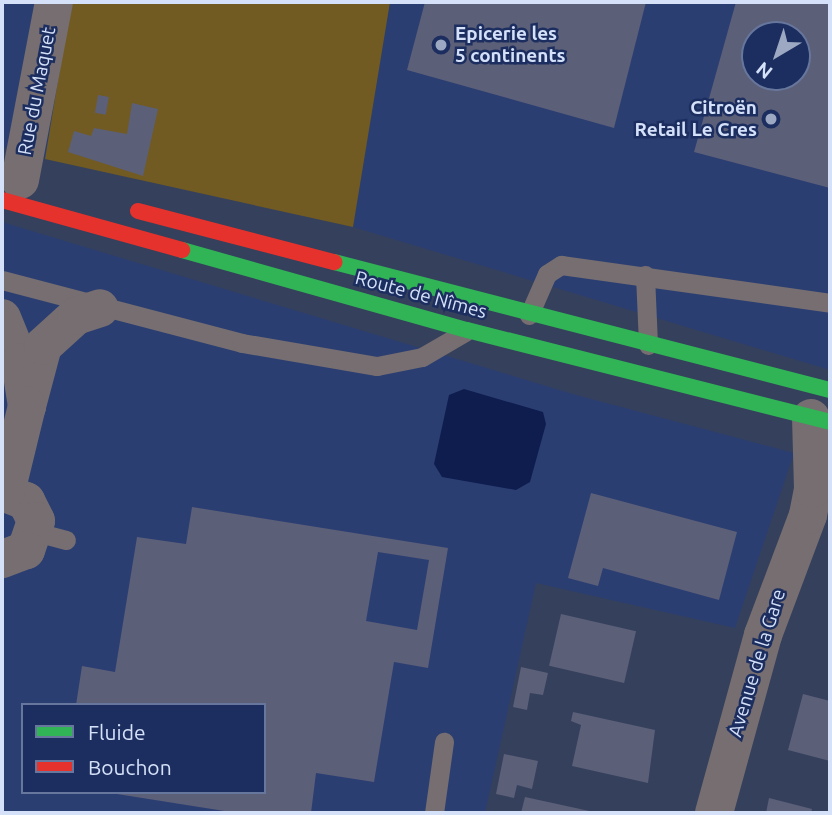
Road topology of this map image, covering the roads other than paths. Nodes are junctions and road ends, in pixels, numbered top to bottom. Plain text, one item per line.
1 (54, 2) edge
2 (14, 185) edge
3 (125, 208) dead end
4 (645, 275) junction
5 (2, 280) edge
6 (830, 303) edge
7 (100, 308) junction
8 (529, 315) junction
9 (2, 317) edge
10 (467, 330) junction
11 (648, 345) junction
12 (27, 406) junction
13 (824, 410) edge
14 (4, 492) edge
15 (819, 507) edge
16 (2, 559) edge
17 (444, 742) dead end
18 (434, 813) edge
19 (714, 813) edge

1 - 2 street, Rue du Maquet
2 - 10 main road, Route de Nîmes
3 - 8 main road, Route de Nîmes
4 - 6 lane
4 - 8 lane
4 - 11 lane
5 - 7 lane
7 - 10 lane
7 - 12 street
8 - 11 main road, Route de Nîmes
9 - 12 street
10 - 13 main road, Route de Nîmes
11 - 13 main road, Route de Nîmes
12 - 14 street
13 - 15 street, Avenue de la Gare
14 - 16 street
15 - 19 street, Avenue de la Gare
17 - 18 lane

